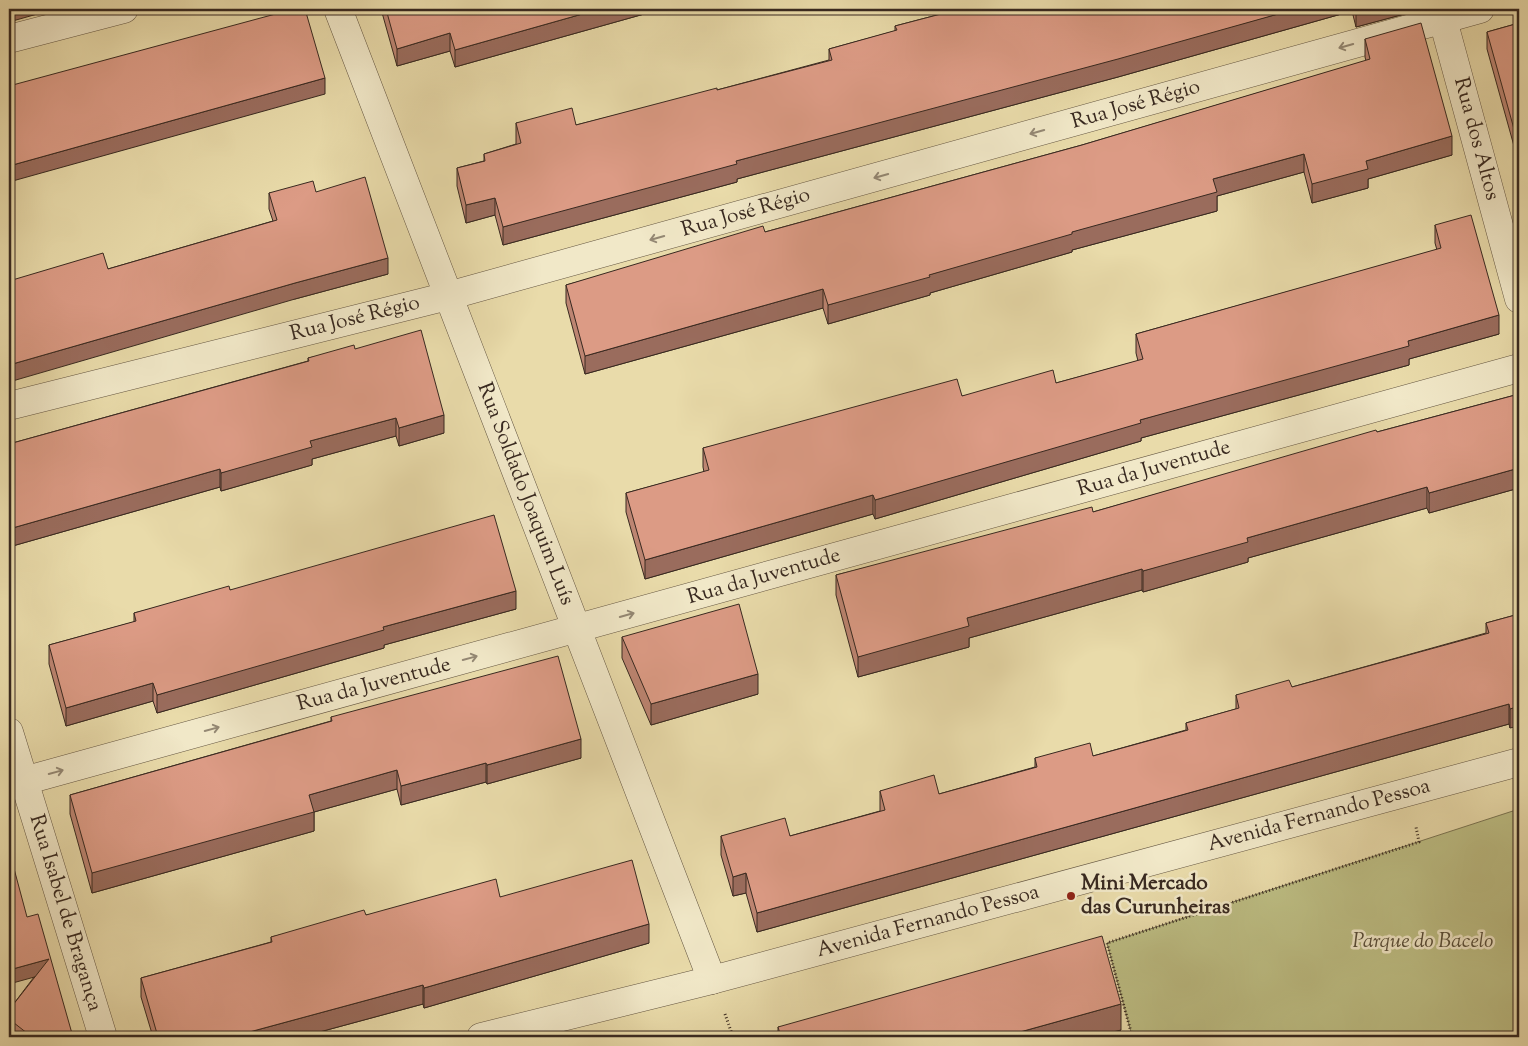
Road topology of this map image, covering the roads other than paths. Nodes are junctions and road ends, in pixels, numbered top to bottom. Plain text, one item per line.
1 (124, 9) edge
2 (338, 9) edge
3 (1480, 9) edge
4 (1442, 14) edge
5 (9, 39) edge
6 (448, 296) junction
7 (1519, 299) edge
8 (1519, 368) edge
9 (9, 406) edge
10 (577, 629) junction
11 (9, 732) edge
12 (1519, 762) edge
13 (17, 783) edge
14 (712, 980) junction
15 (103, 1037) edge
16 (481, 1037) edge

1 - 5 street
2 - 6 street, Rua Soldado Joaquim Luís
3 - 4 street, Rua José Régio
4 -> 6 street, Rua José Régio
4 - 7 street, Rua dos Altos
6 - 9 street, Rua José Régio
6 - 10 street, Rua Soldado Joaquim Luís
10 -> 8 street, Rua da Juventude
13 -> 10 street, Rua da Juventude
10 - 14 street, Rua Soldado Joaquim Luís
11 - 13 street, Rua Isabel de Bragança
12 - 14 street, Avenida Fernando Pessoa
13 - 15 street, Rua Isabel de Bragança
14 - 16 street, Avenida Fernando Pessoa

